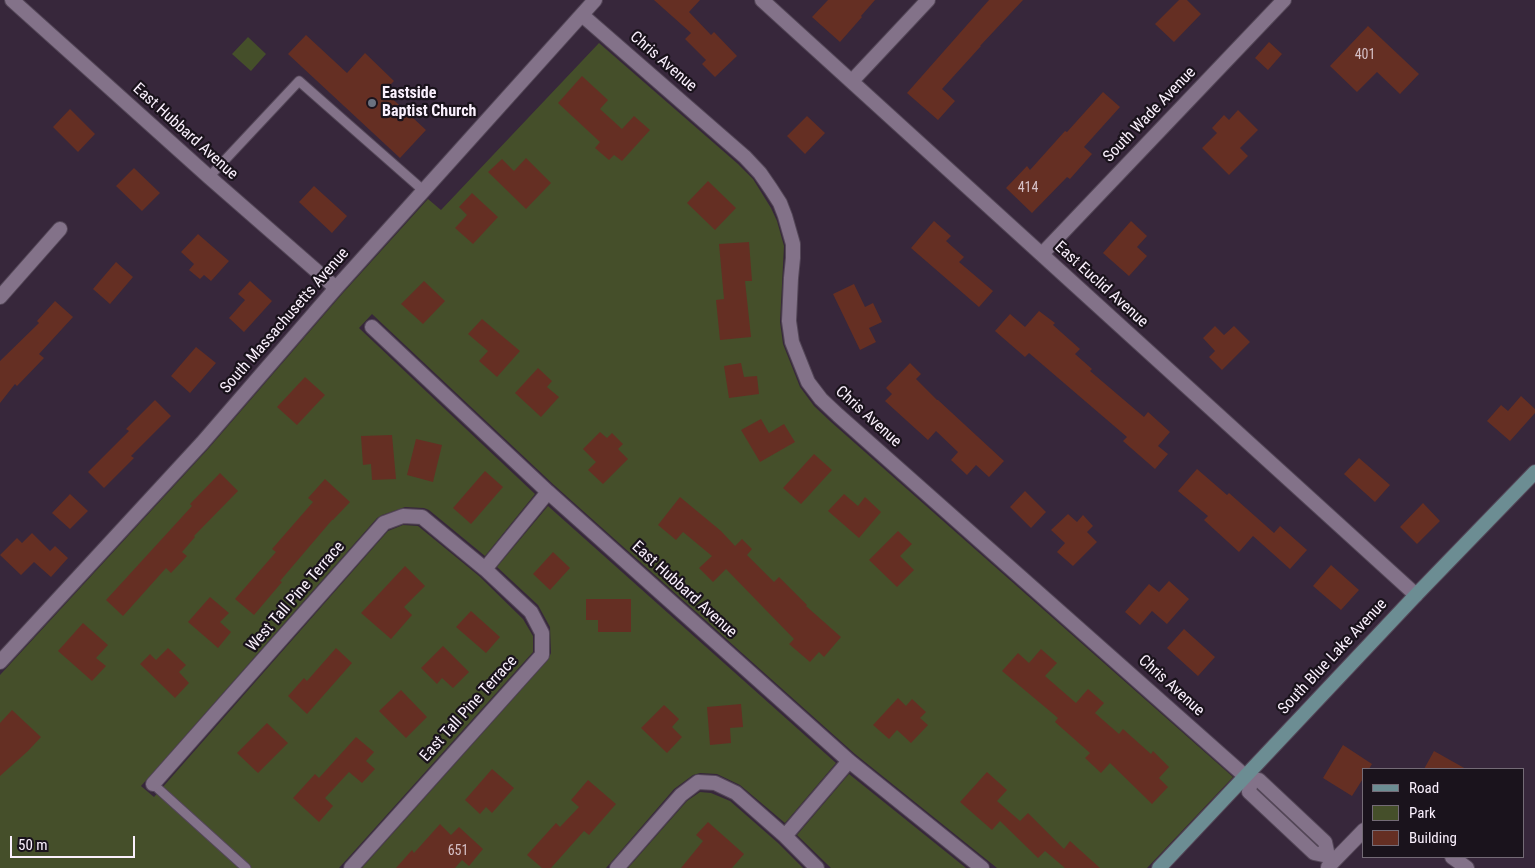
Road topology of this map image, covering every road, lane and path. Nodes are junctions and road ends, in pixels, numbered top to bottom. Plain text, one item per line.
1 (12, 0) edge
2 (595, 0) edge
3 (762, 0) edge
4 (928, 0) edge
5 (1284, 0) edge
6 (582, 15) junction
7 (852, 81) junction
8 (209, 177) junction
9 (424, 191) junction
10 (60, 229) dead end
11 (1042, 254) junction
12 (336, 288) junction
13 (0, 297) edge
14 (372, 327) dead end
15 (1535, 472) edge
16 (548, 492) junction
17 (485, 569) junction
18 (1416, 595) junction
19 (3, 655) edge
20 (849, 761) junction
21 (1248, 779) junction
22 (153, 784) joint
23 (1362, 832) edge
24 (785, 836) junction
25 (1453, 858) edge
26 (1329, 862) edge
27 (246, 868) edge
28 (350, 868) edge
29 (617, 868) edge
30 (817, 868) edge
31 (982, 868) edge
32 (1159, 868) edge
33 (1467, 868) edge

1 - 8 street, East Hubbard Avenue
2 - 6 street, South Massachusetts Avenue
3 - 7 street, East Euclid Avenue
4 - 7 street
5 - 11 street, South Wade Avenue
6 - 9 street, South Massachusetts Avenue
6 - 21 street, Chris Avenue
7 - 11 street, East Euclid Avenue
8 - 9 lane
8 - 12 street, East Hubbard Avenue
9 - 12 street, South Massachusetts Avenue
10 - 13 street
11 - 18 street, East Euclid Avenue
12 - 19 street, South Massachusetts Avenue
14 - 16 street, East Hubbard Avenue
15 - 18 main road, South Blue Lake Avenue
16 - 17 street
16 - 20 street, East Hubbard Avenue
17 - 22 street, West Tall Pine Terrace
17 - 28 street, East Tall Pine Terrace
18 - 21 main road, South Blue Lake Avenue
20 - 24 street
20 - 31 street, East Hubbard Avenue
21 - 26 street, Chris Avenue
21 - 32 main road, South Blue Lake Avenue
22 - 27 lane
23 - 26 street
24 - 29 street
24 - 30 street
25 - 33 street

